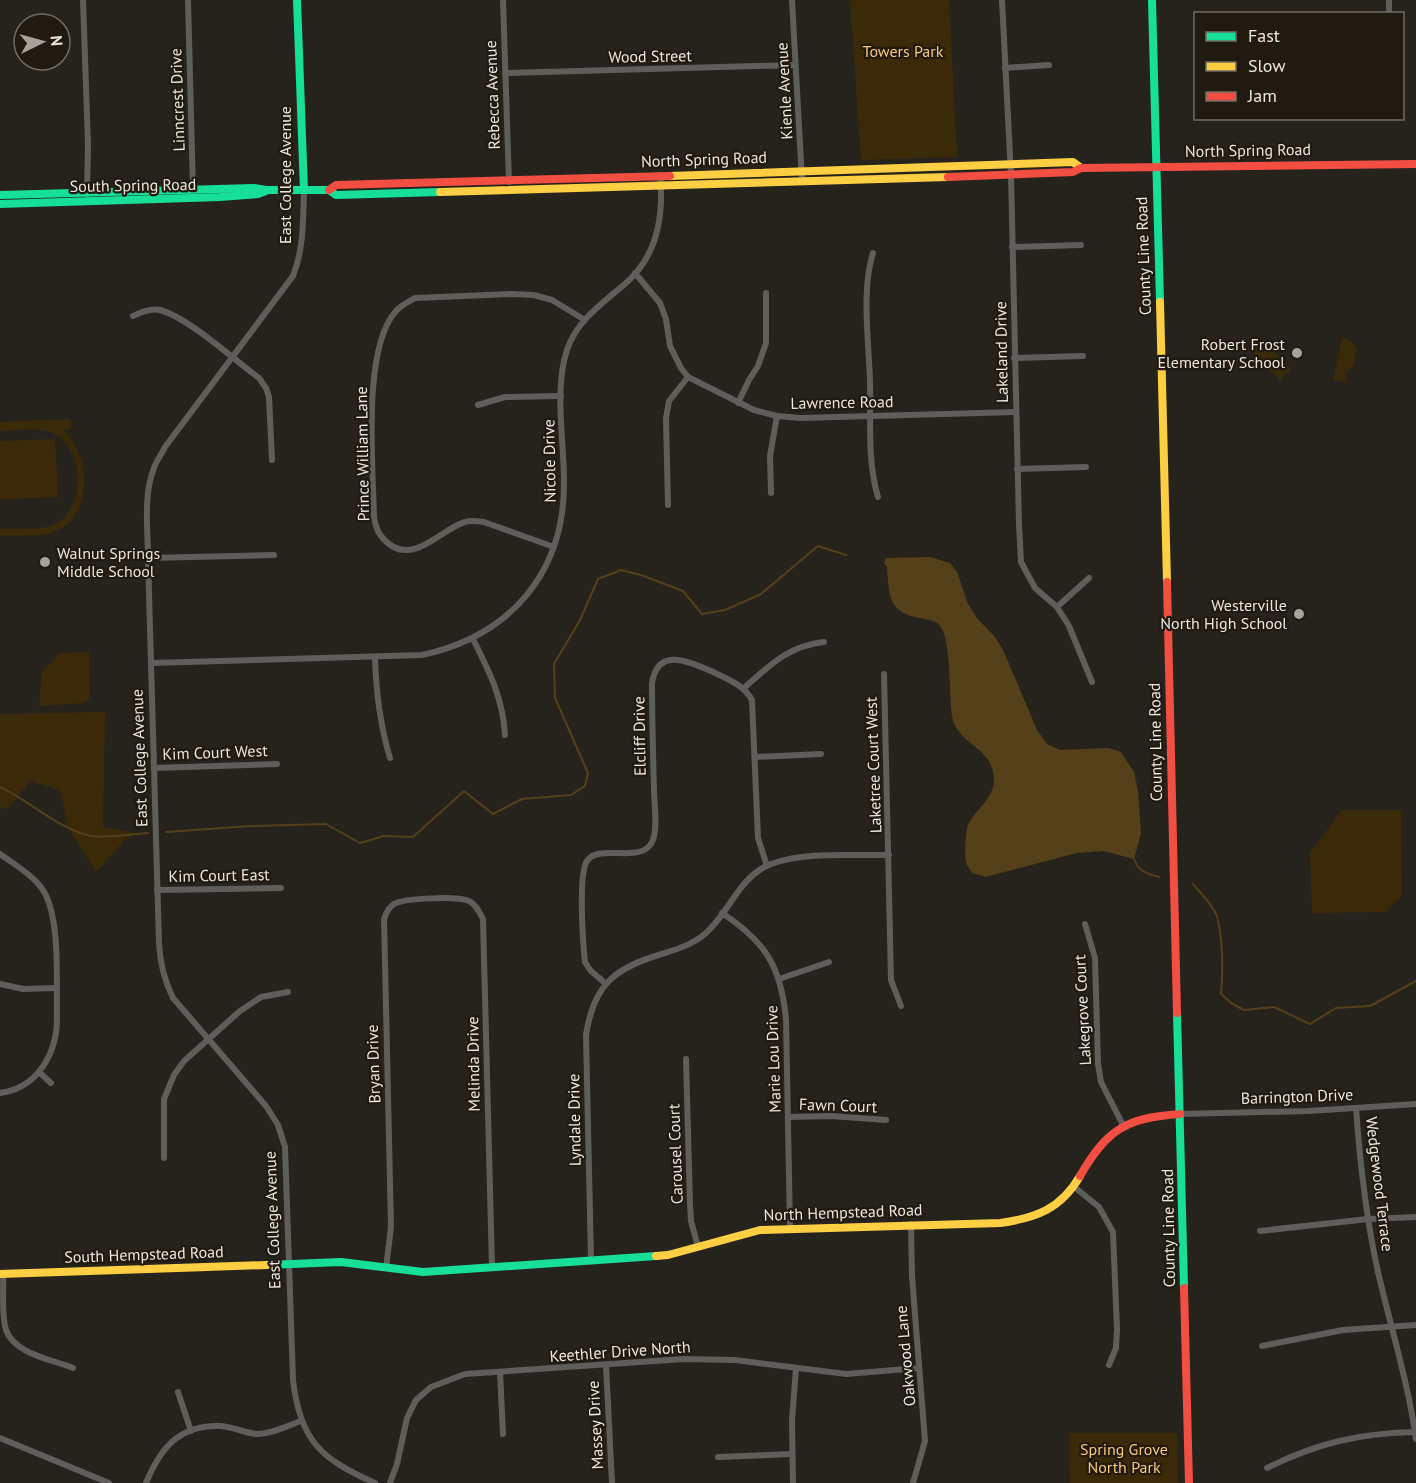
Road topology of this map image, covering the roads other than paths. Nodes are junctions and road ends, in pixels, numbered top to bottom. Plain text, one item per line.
1 (83, 0) edge
2 (188, 0) edge
3 (297, 0) edge
4 (503, 0) edge
5 (792, 0) edge
6 (1002, 0) edge
7 (1152, 0) edge
8 (795, 65) junction
9 (1049, 65) dead end
10 (1005, 68) junction
11 (505, 73) junction
12 (1416, 164) edge
13 (1010, 165) junction
14 (1081, 168) junction
15 (1156, 168) junction
16 (1011, 175) junction
17 (802, 176) junction
18 (661, 180) junction
19 (509, 184) junction
20 (193, 189) junction
21 (266, 190) junction
22 (304, 190) junction
23 (0, 195) edge
24 (87, 196) junction
25 (26, 198) junction
26 (193, 198) junction
27 (0, 204) edge
28 (1081, 245) dead end
29 (1012, 248) junction
30 (873, 253) dead end
31 (635, 273) junction
32 (766, 293) dead end
33 (133, 316) dead end
34 (585, 320) junction
35 (1083, 356) dead end
36 (232, 358) junction
37 (1014, 358) junction
38 (688, 377) junction
39 (561, 396) junction
40 (738, 403) junction
41 (478, 405) dead end
42 (1016, 411) junction
43 (871, 415) junction
44 (777, 416) junction
45 (272, 460) dead end
46 (1086, 467) dead end
47 (1017, 469) junction
48 (771, 493) dead end
49 (878, 497) dead end
50 (668, 505) dead end
51 (554, 547) junction
52 (274, 555) dead end
53 (148, 558) junction
54 (1089, 578) dead end
55 (1057, 607) junction
56 (473, 639) junction
57 (824, 642) dead end
58 (375, 657) junction
59 (151, 663) junction
60 (884, 674) dead end
61 (1092, 682) dead end
62 (744, 688) junction
63 (505, 735) dead end
64 (821, 754) dead end
65 (755, 757) junction
66 (390, 758) dead end
67 (277, 764) dead end
68 (154, 768) junction
69 (0, 855) edge
70 (889, 855) junction
71 (767, 866) junction
72 (281, 888) dead end
73 (157, 890) junction
74 (434, 900) joint
75 (722, 913) junction
76 (1085, 924) dead end
77 (829, 962) dead end
78 (779, 979) junction
79 (0, 984) edge
80 (606, 984) junction
81 (56, 988) junction
82 (288, 992) dead end
83 (901, 1006) dead end
84 (208, 1040) junction
85 (686, 1059) dead end
86 (39, 1072) junction
87 (51, 1083) dead end
88 (0, 1093) edge
89 (1416, 1104) edge
90 (1356, 1108) junction
91 (1180, 1114) junction
92 (788, 1117) junction
93 (886, 1120) dead end
94 (1123, 1125) junction
95 (164, 1158) dead end
96 (1073, 1186) junction
97 (1416, 1217) edge
98 (1368, 1220) junction
99 (911, 1224) junction
100 (790, 1228) junction
101 (1260, 1230) dead end
102 (698, 1247) junction
103 (591, 1260) junction
104 (289, 1265) junction
105 (492, 1267) junction
106 (386, 1268) junction
107 (2, 1274) edge
108 (1416, 1325) edge
109 (1392, 1327) junction
110 (1262, 1346) dead end
111 (606, 1365) junction
112 (1109, 1365) dead end
113 (73, 1368) dead end
114 (796, 1368) junction
115 (919, 1368) junction
116 (500, 1372) junction
117 (178, 1392) dead end
118 (301, 1421) junction
119 (191, 1431) junction
120 (503, 1434) dead end
121 (1416, 1434) edge
122 (0, 1438) edge
123 (792, 1454) junction
124 (718, 1457) dead end
125 (1267, 1468) dead end
126 (109, 1483) edge
127 (146, 1483) edge
128 (375, 1483) edge
129 (390, 1483) edge
130 (612, 1483) edge
131 (793, 1483) edge
132 (913, 1483) edge
133 (1189, 1483) edge

1 - 24 street
2 - 20 street, Linncrest Drive
3 - 22 main road, East College Avenue
4 - 11 street, Rebecca Avenue
5 - 8 street, Kienle Avenue
6 - 10 street, Lakeland Drive
7 - 15 main road, County Line Road
8 - 11 street, Wood Street
8 - 17 street, Kienle Avenue
9 - 10 street
10 - 13 street, Lakeland Drive
11 - 19 street, Rebecca Avenue
12 - 15 main road, North Spring Road
13 - 14 main road, North Spring Road
13 - 16 street, Lakeland Drive
13 - 17 main road, North Spring Road
14 - 15 main road, North Spring Road
14 - 16 main road, North Spring Road
15 - 91 main road, County Line Road
16 - 17 main road, North Spring Road
16 - 29 street, Lakeland Drive
17 - 18 main road, North Spring Road
18 - 19 main road, North Spring Road
18 - 31 street, Nicole Drive
19 - 22 main road, North Spring Road
20 - 21 main road, South Spring Road
20 - 24 main road, South Spring Road
20 - 26 street, Linncrest Drive
21 - 22 main road, South Spring Road
21 - 26 main road, South Spring Road
22 - 36 street, East College Avenue
23 - 25 main road, South Spring Road
24 - 25 main road, South Spring Road
24 - 26 main road, South Spring Road
25 - 27 main road, South Spring Road
28 - 29 street
29 - 37 street, Lakeland Drive
30 - 43 street
31 - 34 street, Nicole Drive
31 - 38 street
32 - 40 street
33 - 36 street
34 - 39 street, Nicole Drive
34 - 51 street, Prince William Lane
35 - 37 street
36 - 45 street
36 - 53 street, East College Avenue
37 - 42 street, Lakeland Drive
38 - 40 street, Lawrence Road
38 - 50 street
39 - 41 street
39 - 51 street, Nicole Drive
40 - 44 street, Lawrence Road
42 - 43 street, Lawrence Road
42 - 47 street, Lakeland Drive
43 - 44 street, Lawrence Road
43 - 49 street
44 - 48 street
46 - 47 street
47 - 55 street, Lakeland Drive
51 - 56 street, Nicole Drive
52 - 53 street
53 - 59 street, East College Avenue
54 - 55 street
55 - 61 street, Lakeland Drive
56 - 58 street, Nicole Drive
56 - 63 street
57 - 62 street
58 - 59 street, Nicole Drive
58 - 66 street
59 - 68 street, East College Avenue
60 - 70 street, Laketree Court West
62 - 65 street
62 - 80 street, Elcliff Drive
64 - 65 street
65 - 71 street
67 - 68 street, Kim Court West
68 - 73 street, East College Avenue
69 - 81 street
70 - 71 street
70 - 83 street, Laketree Court West
71 - 75 street
72 - 73 street, Kim Court East
73 - 84 street, East College Avenue
74 - 105 street, Melinda Drive
74 - 106 street, Bryan Drive
75 - 78 street, Marie Lou Drive
75 - 80 street
76 - 94 street, Lakegrove Court
77 - 78 street
78 - 92 street, Marie Lou Drive
79 - 81 street
80 - 103 street, Lyndale Drive
81 - 86 street
82 - 84 street
84 - 95 street
84 - 104 street, East College Avenue
85 - 102 street, Carousel Court
86 - 87 street
86 - 88 street
89 - 90 street, Barrington Drive
90 - 91 street, Barrington Drive
90 - 98 street, Wedgewood Terrace
91 - 94 main road, North Hempstead Road
91 - 133 main road, County Line Road
92 - 93 street, Fawn Court
92 - 100 street, Marie Lou Drive
94 - 96 main road, North Hempstead Road
96 - 99 main road, North Hempstead Road
96 - 112 street
97 - 98 street
98 - 101 street
98 - 109 street, Wedgewood Terrace
99 - 100 main road, North Hempstead Road
99 - 115 street, Oakwood Lane
100 - 102 main road, North Hempstead Road
102 - 103 main road, North Hempstead Road
103 - 105 main road, North Hempstead Road
104 - 106 main road, North Hempstead Road
104 - 107 main road, South Hempstead Road
104 - 118 street, East College Avenue
105 - 106 main road, North Hempstead Road
107 - 113 street
108 - 109 street
109 - 110 street
109 - 121 street, Wedgewood Terrace
111 - 114 street, Keethler Drive North
111 - 116 street, Keethler Drive North
111 - 130 street, Massey Drive
114 - 115 street, Keethler Drive North
114 - 123 street
115 - 132 street, Oakwood Lane
116 - 120 street
116 - 129 street, Keethler Drive North
117 - 119 street
118 - 119 street
118 - 128 street, East College Avenue
119 - 127 street
121 - 125 street
122 - 126 street
123 - 124 street
123 - 131 street

